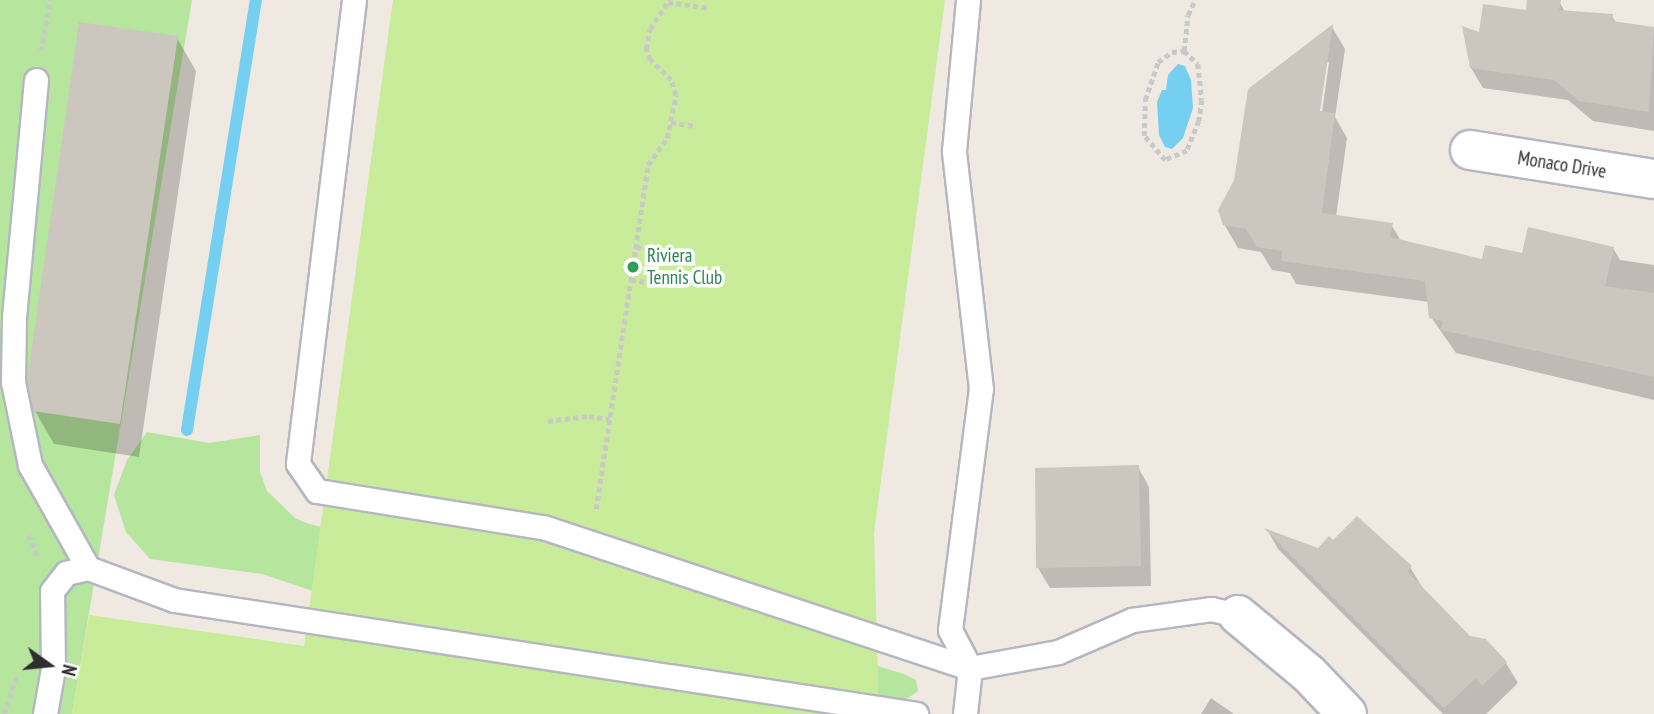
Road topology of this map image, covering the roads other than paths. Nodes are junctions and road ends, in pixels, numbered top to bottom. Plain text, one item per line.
1 (354, 0) edge
2 (968, 0) edge
3 (36, 80) dead end
4 (1469, 150) dead end
5 (1654, 179) edge
6 (88, 568) junction
7 (1238, 615) joint
8 (970, 668) junction
9 (45, 714) edge
10 (916, 714) edge
11 (965, 714) edge
12 (1347, 714) edge

1 - 8 lane
2 - 8 lane
3 - 6 lane
4 - 5 street, Monaco Drive
6 - 9 lane
6 - 10 lane
7 - 8 lane
7 - 12 street
8 - 11 lane

